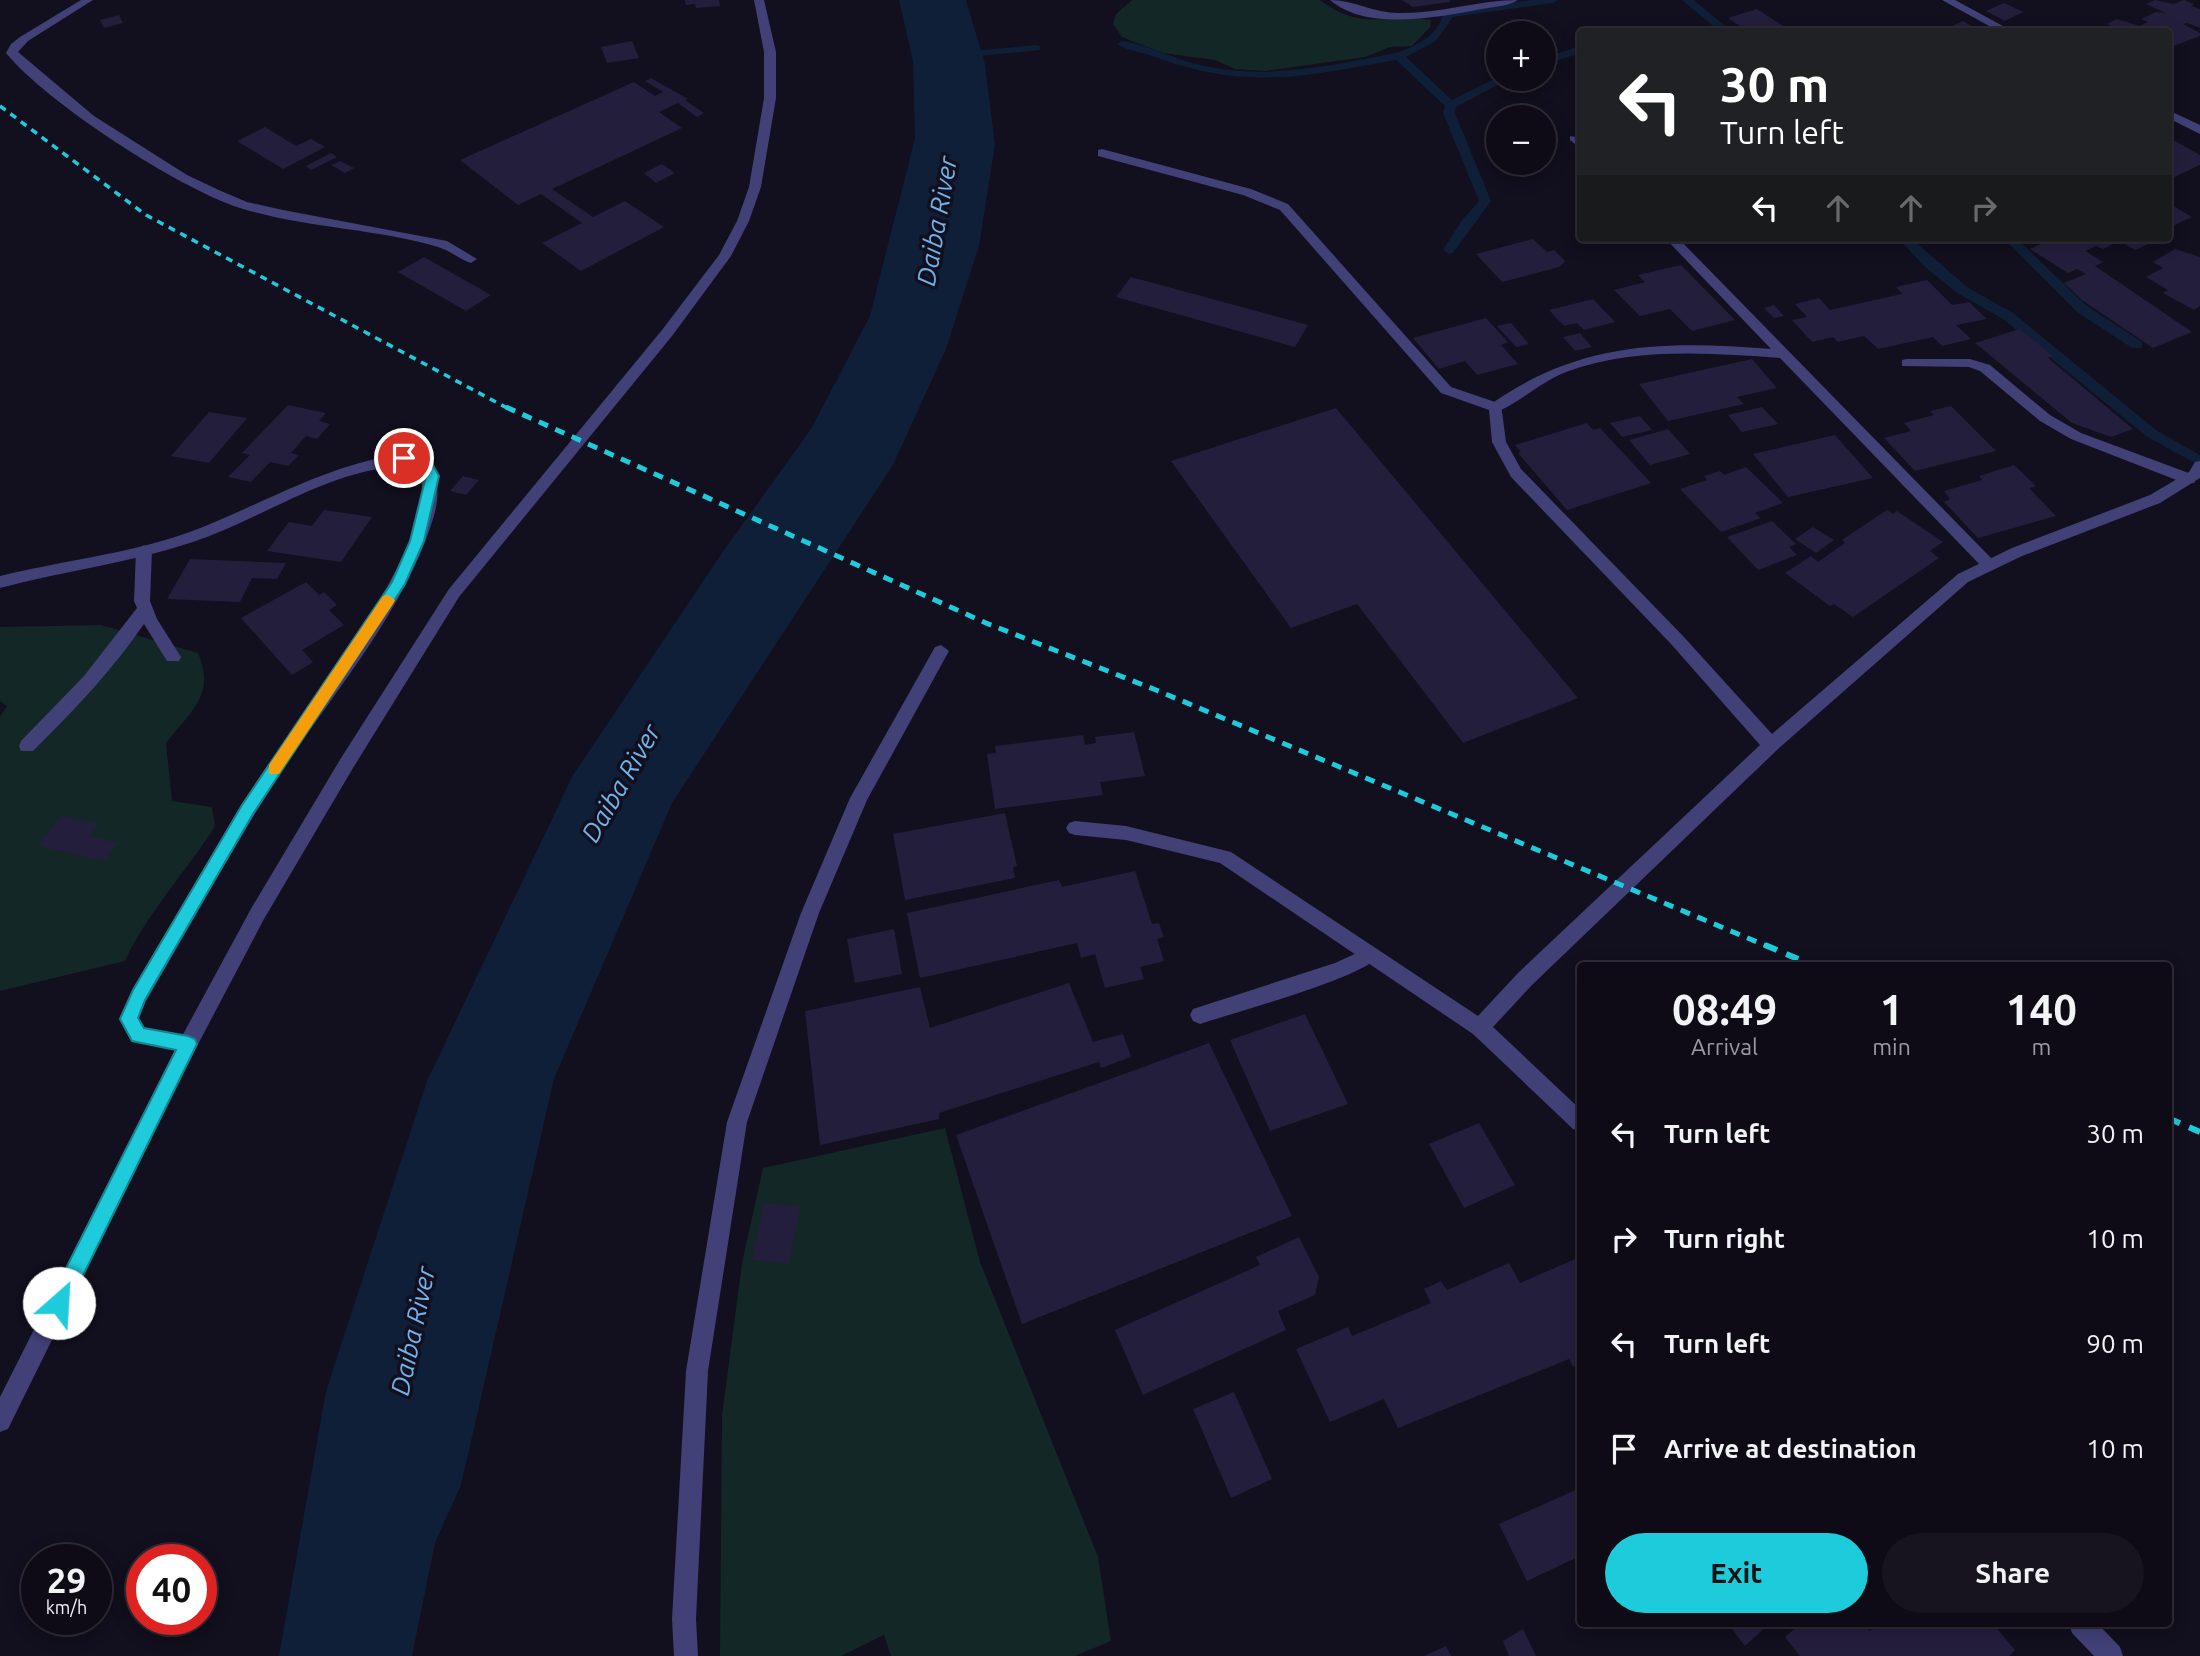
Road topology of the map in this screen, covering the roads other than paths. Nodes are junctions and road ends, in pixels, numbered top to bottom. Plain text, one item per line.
1 (88, 0) edge
2 (759, 0) edge
3 (1335, 0) edge
4 (1513, 0) edge
5 (1947, 0) edge
6 (2001, 28) edge
7 (2172, 115) edge
8 (2200, 130) edge
9 (1102, 153) dead end
10 (1675, 242) edge
11 (471, 259) dead end
12 (1784, 354) junction
13 (1907, 363) dead end
14 (1496, 407) junction
15 (2195, 472) edge
16 (144, 550) junction
17 (1989, 565) junction
18 (0, 582) edge
19 (145, 609) junction
20 (941, 651) dead end
21 (173, 657) dead end
22 (1771, 745) junction
23 (27, 746) dead end
24 (1075, 828) dead end
25 (1370, 955) junction
26 (1200, 1015) dead end
27 (1480, 1028) junction
28 (188, 1044) junction
29 (1577, 1119) edge
30 (0, 1421) edge
31 (2084, 1627) edge
32 (686, 1656) edge
33 (2111, 1656) edge

1 - 11 street
2 - 28 street
3 - 4 street
5 - 6 street
7 - 8 street
9 - 14 street
10 - 12 street
12 - 14 street
12 - 17 street
13 - 15 street
14 - 22 street
15 - 17 street
16 - 18 street
16 - 19 street
16 - 28 street
17 - 22 street
19 - 21 street
19 - 23 street
20 - 32 street
22 - 27 street
24 - 25 street
25 - 26 street
25 - 27 street
27 - 29 street
28 - 30 street
31 - 33 street

